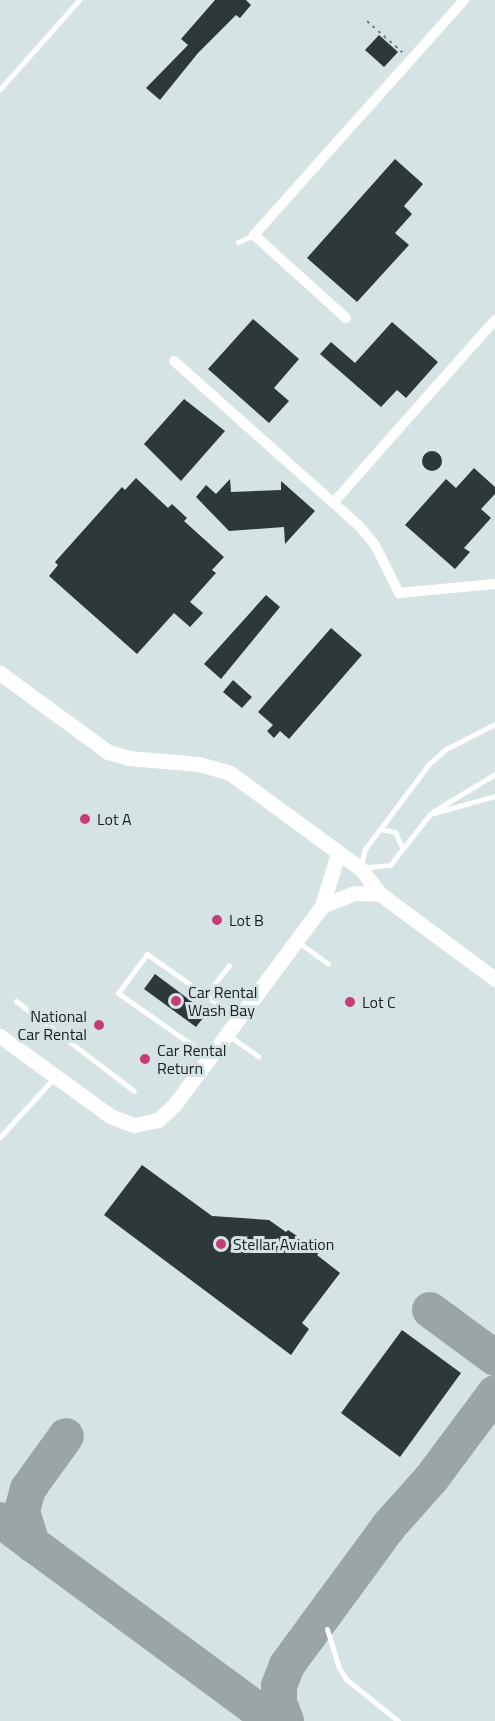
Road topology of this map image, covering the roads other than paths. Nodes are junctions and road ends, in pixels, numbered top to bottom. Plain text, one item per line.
1 (79, 0) edge
2 (464, 0) edge
3 (0, 89) edge
4 (254, 235) junction
5 (238, 242) dead end
6 (346, 318) dead end
7 (495, 320) edge
8 (174, 362) dead end
9 (333, 503) junction
10 (495, 584) edge
11 (2, 676) edge
12 (495, 724) edge
13 (495, 774) edge
14 (495, 796) edge
15 (430, 814) junction
16 (380, 829) junction
17 (402, 847) junction
18 (338, 853) junction
19 (360, 868) junction
20 (380, 894) junction
21 (322, 906) junction
22 (297, 941) junction
23 (328, 964) dead end
24 (229, 965) dead end
25 (495, 979) edge
26 (205, 996) junction
27 (16, 1001) dead end
28 (238, 1018) junction
29 (227, 1035) junction
30 (0, 1036) edge
31 (258, 1056) dead end
32 (210, 1057) junction
33 (56, 1076) junction
34 (134, 1091) dead end
35 (0, 1137) edge
36 (327, 1629) dead end
37 (398, 1721) edge

1 - 3 lane
2 - 4 street
4 - 5 lane
4 - 6 street
7 - 9 street
8 - 9 street
9 - 10 street
11 - 18 street
12 - 16 lane
13 - 15 lane
14 - 15 lane
15 - 17 lane
16 - 17 lane
16 - 19 lane
17 - 19 lane
18 - 19 street
18 - 21 street
19 - 20 street
20 - 21 street
20 - 25 street
21 - 22 street
22 - 23 lane
22 - 28 street
24 - 26 lane
26 - 28 lane
26 - 32 lane
27 - 34 lane
28 - 29 street
29 - 31 lane
29 - 32 street
30 - 33 street
32 - 33 street
33 - 35 lane
36 - 37 lane

